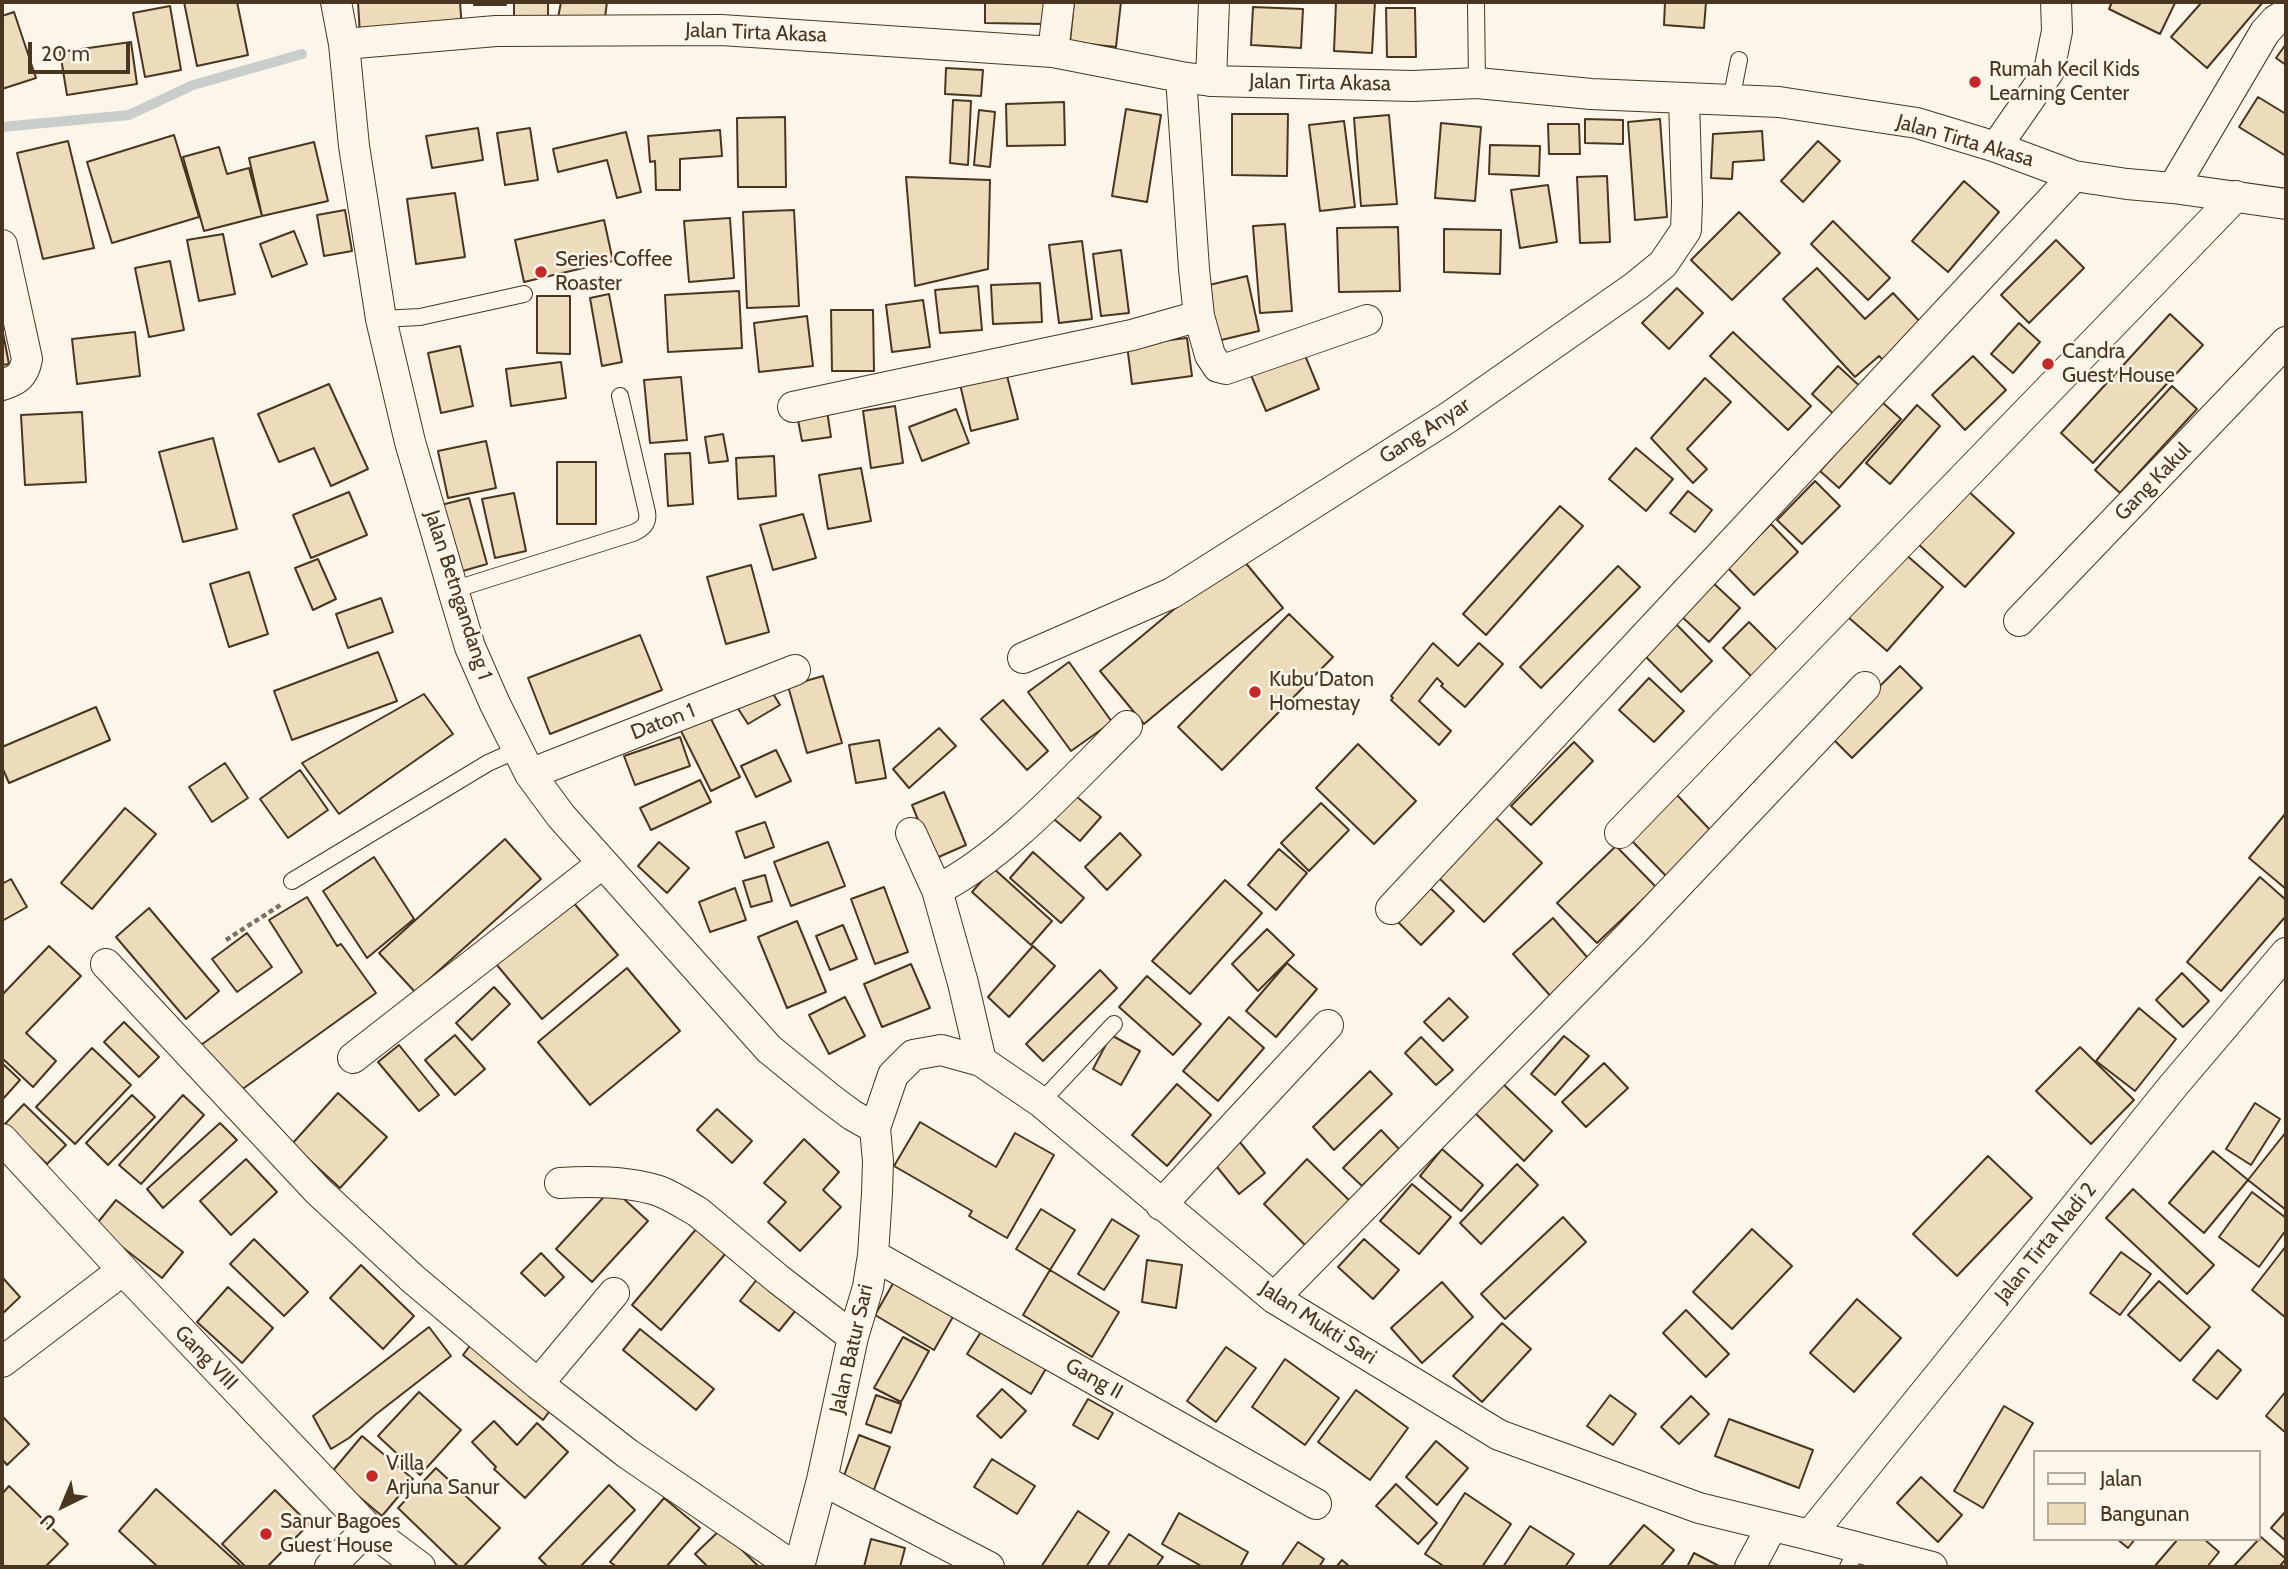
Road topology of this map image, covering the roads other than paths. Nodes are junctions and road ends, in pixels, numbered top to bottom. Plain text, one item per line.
1 (336, 2) edge
2 (1059, 2) edge
3 (1214, 2) edge
4 (1476, 2) edge
5 (2056, 2) edge
6 (2286, 14) edge
7 (344, 44) junction
8 (1053, 52) junction
9 (1739, 60) dead end
10 (1181, 77) junction
11 (1211, 81) junction
12 (1477, 83) junction
13 (1684, 99) junction
14 (1731, 100) junction
15 (1996, 147) junction
16 (2074, 176) junction
17 (2173, 188) junction
18 (2236, 196) junction
19 (2286, 204) edge
20 (2, 245) edge
21 (524, 294) dead end
22 (1199, 316) junction
23 (381, 319) junction
24 (1367, 320) dead end
25 (2286, 342) edge
26 (2, 385) edge
27 (620, 396) dead end
28 (793, 407) dead end
29 (453, 590) junction
30 (2019, 621) dead end
31 (1023, 658) dead end
32 (796, 670) dead end
33 (1865, 687) dead end
34 (1127, 726) dead end
35 (524, 762) junction
36 (911, 833) dead end
37 (1620, 833) dead end
38 (603, 863) junction
39 (292, 881) road end
40 (937, 890) junction
41 (1391, 909) dead end
42 (2286, 953) edge
43 (106, 964) dead end
44 (1114, 1024) dead end
45 (1328, 1025) dead end
46 (353, 1058) dead end
47 (981, 1060) junction
48 (1041, 1102) junction
49 (876, 1128) junction
50 (2, 1139) edge
51 (560, 1183) dead end
52 (1161, 1205) junction
53 (873, 1255) junction
54 (123, 1270) junction
55 (614, 1293) dead end
56 (1274, 1298) junction
57 (853, 1337) junction
58 (2, 1362) edge
59 (538, 1384) junction
60 (822, 1480) junction
61 (1316, 1504) dead end
62 (1772, 1526) junction
63 (369, 1528) junction
64 (1810, 1535) junction
65 (1853, 1557) edge
66 (330, 1567) edge
67 (421, 1567) edge
68 (794, 1567) edge
69 (799, 1567) edge
70 (989, 1567) edge
71 (1750, 1567) edge
72 (1932, 1567) edge

1 - 7 street, Jalan Betngandang 1
2 - 8 street
3 - 11 street
4 - 12 lane
5 - 15 street
6 - 17 street
7 - 8 street, Jalan Tirta Akasa
7 - 23 street, Jalan Betngandang 1
8 - 10 street, Jalan Tirta Akasa
9 - 14 lane
10 - 11 street, Jalan Tirta Akasa
10 - 22 street
11 - 12 street, Jalan Tirta Akasa
12 - 13 street, Jalan Tirta Akasa
13 - 14 street, Jalan Tirta Akasa
13 - 31 street, Gang Anyar
14 - 15 street, Jalan Tirta Akasa
15 - 16 street, Jalan Tirta Akasa
16 - 17 street, Jalan Tirta Akasa
16 - 41 street
17 - 18 street, Jalan Tirta Akasa
18 - 19 street, Jalan Tirta Akasa
18 - 37 street
20 - 26 street
21 - 23 lane
22 - 24 street
22 - 28 street
23 - 29 street, Jalan Betngandang 1
25 - 30 street, Gang Kakul
27 - 29 lane
29 - 35 street, Jalan Betngandang 1
32 - 35 street, Daton 1
33 - 56 street
34 - 40 street
35 - 38 street, Jalan Betngandang 1
35 - 39 lane
36 - 40 street
38 - 46 street
38 - 49 street, Jalan Betngandang 1
40 - 47 street
42 - 64 street, Jalan Tirta Nadi 2
43 - 59 street
44 - 48 lane
45 - 52 street
47 - 48 street, Jalan Mukti Sari
47 - 49 street, Jalan Mukti Sari
48 - 52 street, Jalan Mukti Sari
49 - 53 street, Jalan Batur Sari
50 - 54 street, Gang VIII
51 - 57 street
52 - 56 street, Jalan Mukti Sari
53 - 57 street, Jalan Batur Sari
53 - 61 street, Gang II
54 - 58 street
54 - 63 street, Gang VIII
55 - 59 street
56 - 62 street, Jalan Mukti Sari
57 - 60 street, Jalan Batur Sari
59 - 68 street
60 - 69 street, Jalan Batur Sari
60 - 70 street
62 - 64 street, Jalan Mukti Sari
62 - 71 street
63 - 66 street
63 - 67 street, Gang VIII
64 - 65 street, Jalan Mukti Sari
65 - 72 street, Jalan Mukti Sari

